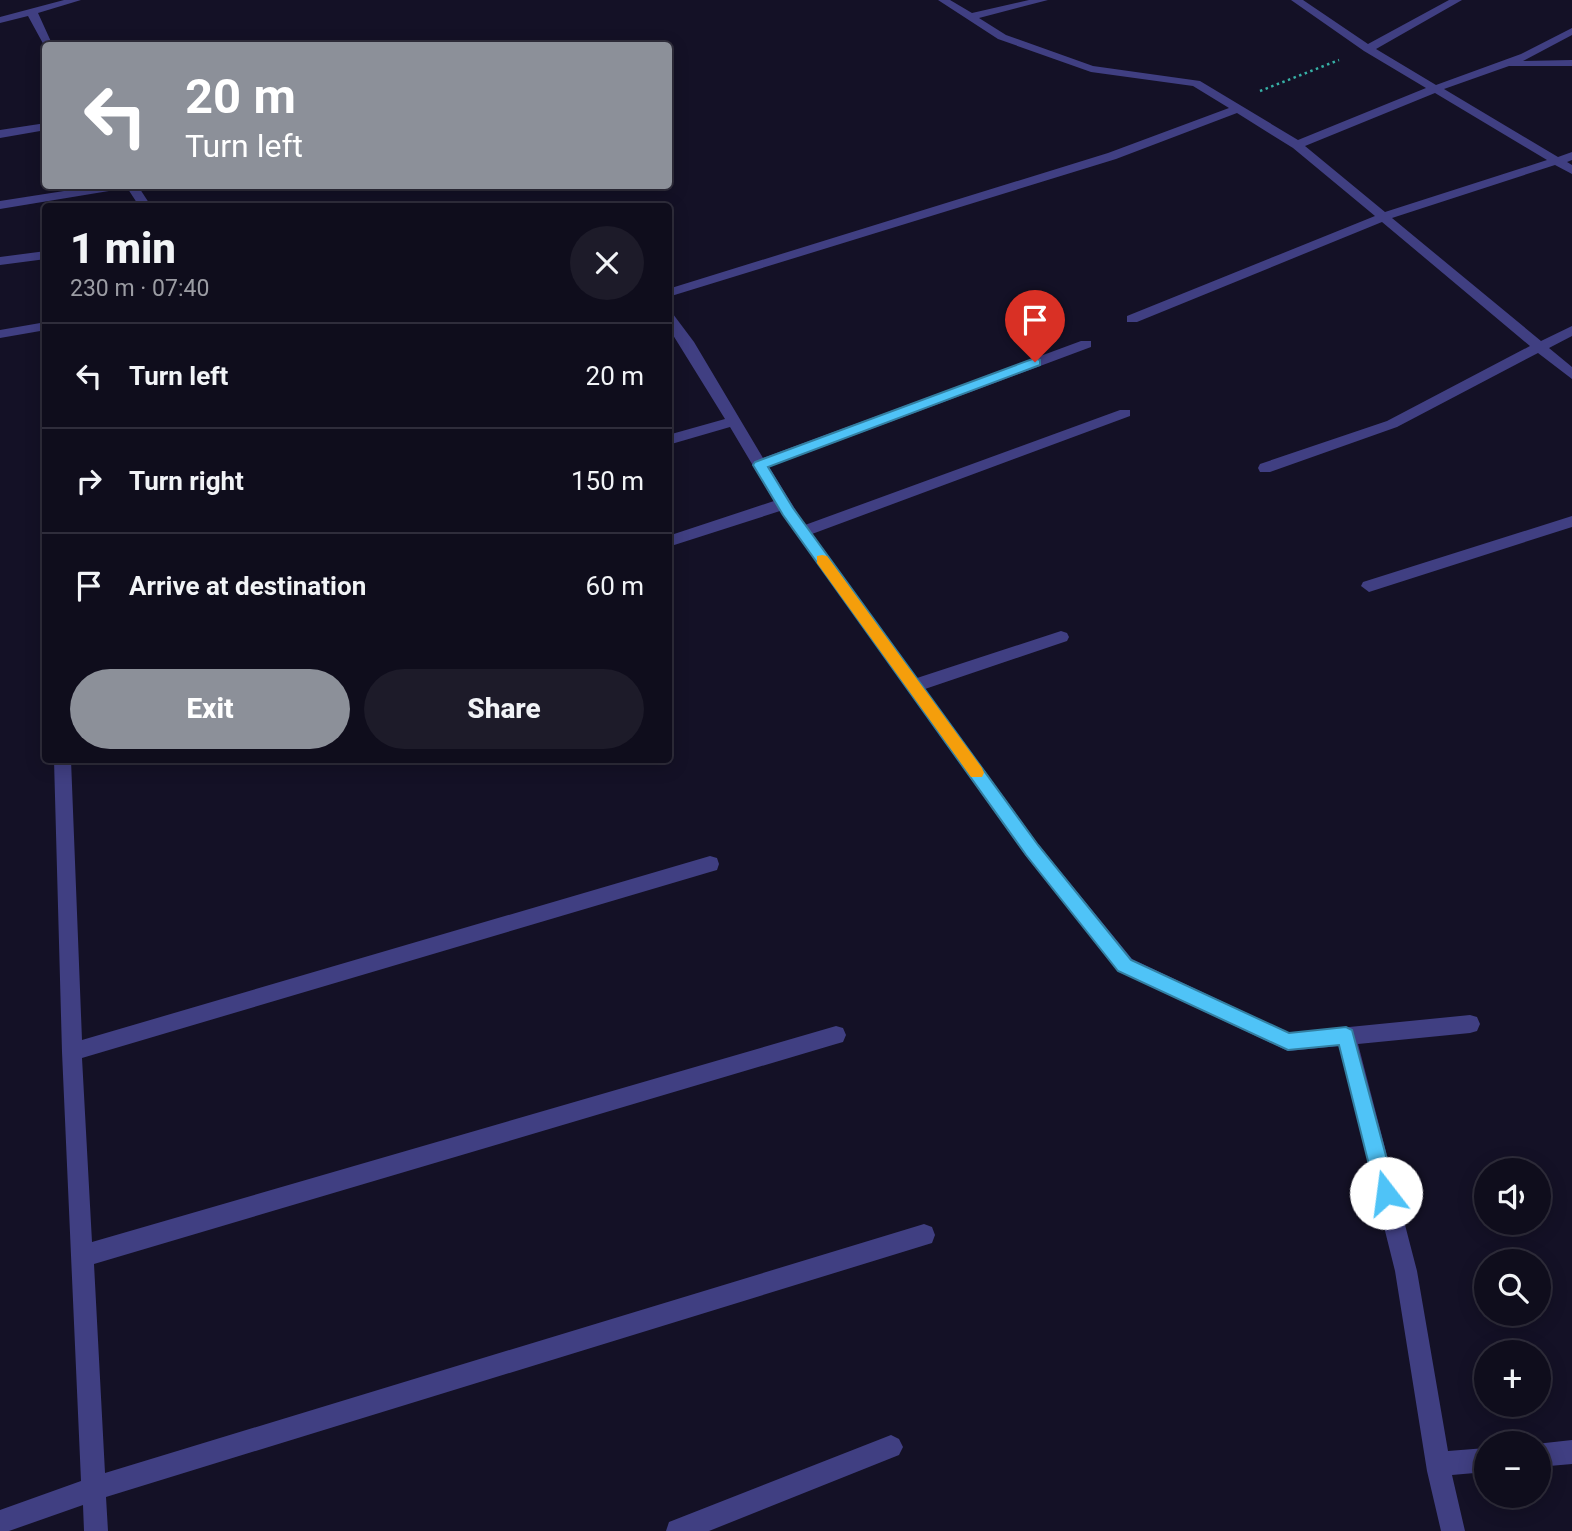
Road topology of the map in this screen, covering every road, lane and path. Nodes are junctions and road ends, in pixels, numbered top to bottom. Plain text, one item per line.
1 (76, 0) edge
2 (943, 0) edge
3 (1043, 0) edge
4 (1296, 0) edge
5 (1457, 0) edge
6 (32, 12) junction
7 (970, 17) junction
8 (0, 20) edge
9 (1572, 31) edge
10 (46, 42) edge
11 (1368, 49) junction
12 (1572, 63) edge
13 (1500, 65) junction
14 (1435, 89) junction
15 (1238, 109) junction
16 (42, 127) edge
17 (0, 134) edge
18 (1297, 145) junction
19 (1572, 156) edge
20 (1556, 160) junction
21 (1572, 170) edge
22 (97, 189) edge
23 (0, 205) edge
24 (1383, 217) junction
25 (42, 256) edge
26 (0, 261) edge
27 (672, 292) edge
28 (1132, 318) dead end
29 (672, 323) edge
30 (42, 327) edge
31 (1572, 330) edge
32 (0, 334) edge
33 (1086, 344) dead end
34 (1539, 347) junction
35 (1572, 374) edge
36 (1125, 413) dead end
37 (734, 421) junction
38 (672, 439) edge
39 (760, 465) junction
40 (1265, 468) dead end
41 (783, 504) junction
42 (1572, 521) edge
43 (802, 532) junction
44 (672, 541) edge
45 (1369, 586) dead end
46 (1061, 637) dead end
47 (914, 686) junction
48 (62, 763) edge
49 (710, 864) dead end
50 (1471, 1024) dead end
51 (836, 1034) dead end
52 (1346, 1036) junction
53 (72, 1052) junction
54 (924, 1236) dead end
55 (83, 1256) junction
56 (891, 1447) dead end
57 (1572, 1452) edge
58 (1551, 1454) edge
59 (1474, 1461) edge
60 (1438, 1464) junction
61 (95, 1488) junction
62 (0, 1522) edge
63 (96, 1531) edge
64 (678, 1531) edge
65 (1453, 1531) edge

1 - 6 street
2 - 7 street
3 - 7 street
4 - 11 street
5 - 11 street
6 - 8 street
6 - 10 street
7 - 15 street
9 - 13 street
11 - 14 street
11 - 15 path
12 - 13 street
13 - 14 street
14 - 18 street
14 - 20 street
15 - 18 street
15 - 27 street
16 - 17 street
18 - 24 street
19 - 20 street
20 - 21 street
20 - 24 street
22 - 23 street
24 - 28 street
24 - 34 street
25 - 26 street
29 - 37 street
30 - 32 street
31 - 34 street
33 - 39 street
34 - 35 street
34 - 40 street
36 - 43 street
37 - 38 street
37 - 39 street
39 - 41 street
41 - 43 street
41 - 44 street
42 - 45 street
43 - 47 street
46 - 47 street
47 - 52 street
48 - 53 street
49 - 53 street
50 - 52 street
51 - 55 street
52 - 60 street
53 - 55 street
54 - 61 street
55 - 61 street
56 - 64 street
57 - 58 street
59 - 60 street
60 - 65 street
61 - 62 street
61 - 63 street

